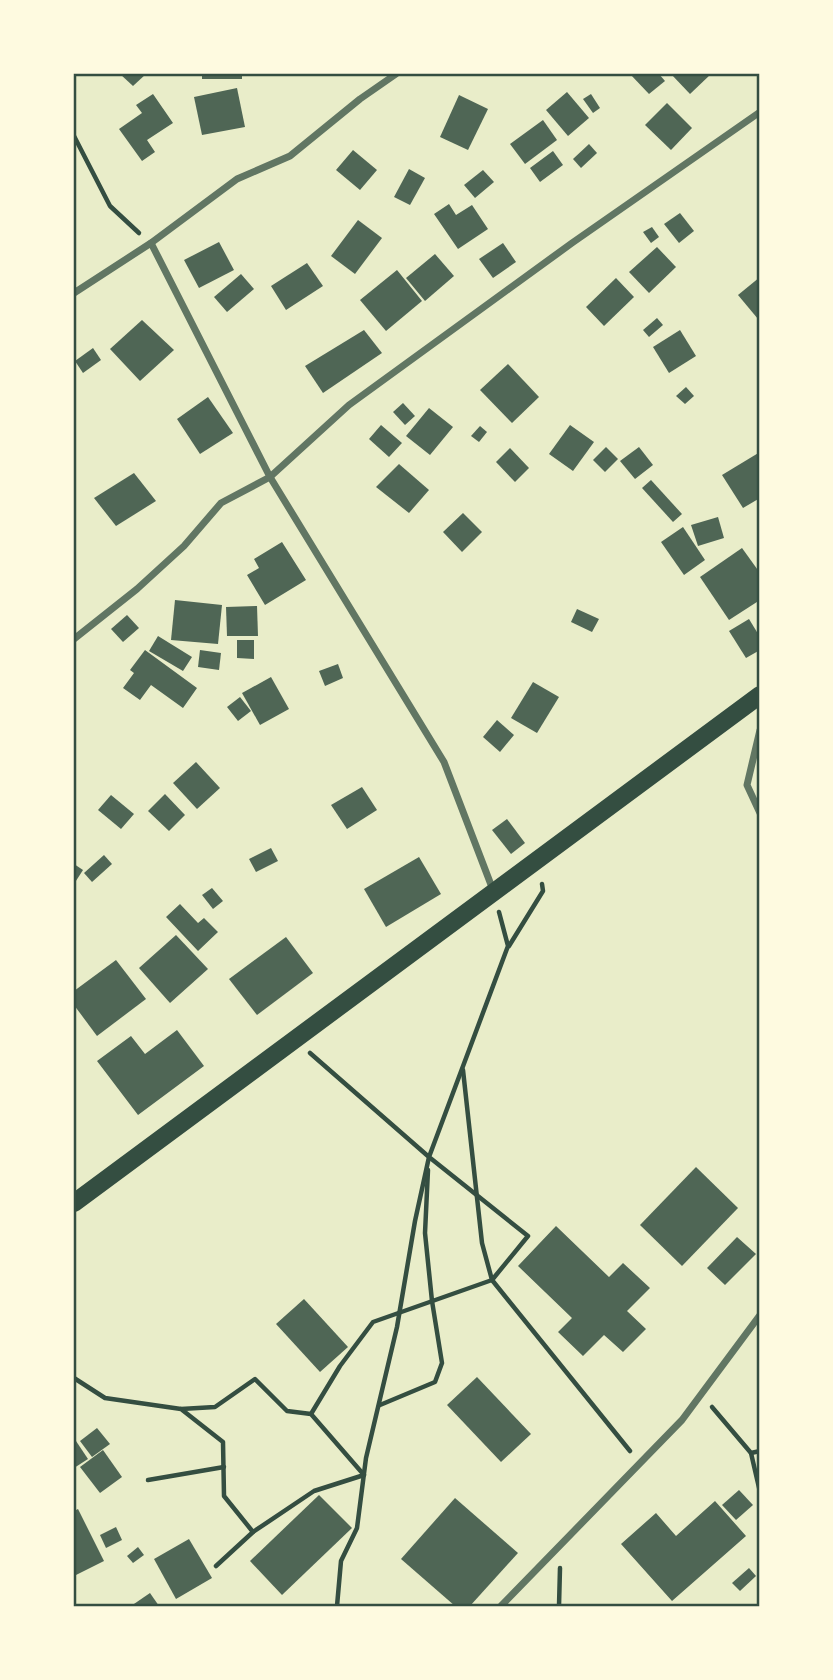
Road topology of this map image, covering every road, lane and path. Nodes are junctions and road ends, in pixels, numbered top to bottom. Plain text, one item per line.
1 (396, 74) edge
2 (760, 112) edge
3 (74, 136) edge
4 (150, 243) junction
5 (74, 293) edge
6 (270, 477) junction
7 (74, 639) edge
8 (760, 695) edge
9 (760, 730) edge
10 (760, 813) edge
11 (540, 857) junction
12 (494, 891) junction
13 (508, 947) junction
14 (294, 1038) junction
15 (463, 1069) junction
16 (429, 1157) junction
17 (478, 1196) junction
18 (74, 1203) edge
19 (492, 1280) junction
20 (432, 1301) junction
21 (400, 1312) junction
22 (760, 1315) edge
23 (74, 1378) edge
24 (701, 1394) junction
25 (379, 1405) junction
26 (181, 1409) junction
27 (311, 1415) junction
28 (760, 1451) edge
29 (751, 1453) junction
30 (640, 1463) junction
31 (224, 1467) junction
32 (364, 1475) junction
33 (148, 1480) dead end
34 (760, 1492) edge
35 (253, 1532) junction
36 (560, 1546) junction
37 (216, 1566) dead end
38 (337, 1606) edge
39 (501, 1606) edge
40 (559, 1606) edge

1 - 4 street
2 - 6 street
3 - 4 path
4 - 5 street
4 - 6 street
6 - 7 street
6 - 12 street
8 - 11 main road
9 - 10 street
11 - 12 main road
11 - 13 path
12 - 13 path
12 - 14 main road
13 - 15 path
14 - 16 path
14 - 18 main road
15 - 16 path
15 - 17 path
16 - 17 path
16 - 20 path
16 - 21 path
17 - 19 path
17 - 19 path
19 - 20 path
19 - 30 path
20 - 21 path
20 - 25 path
21 - 25 path
21 - 27 path
22 - 24 street
23 - 26 path
24 - 29 path
24 - 30 street
25 - 32 path
26 - 27 path
26 - 31 path
27 - 32 path
28 - 29 path
29 - 34 path
30 - 36 street
31 - 33 path
31 - 35 path
32 - 35 path
32 - 38 path
35 - 37 path
36 - 39 street
36 - 40 path

